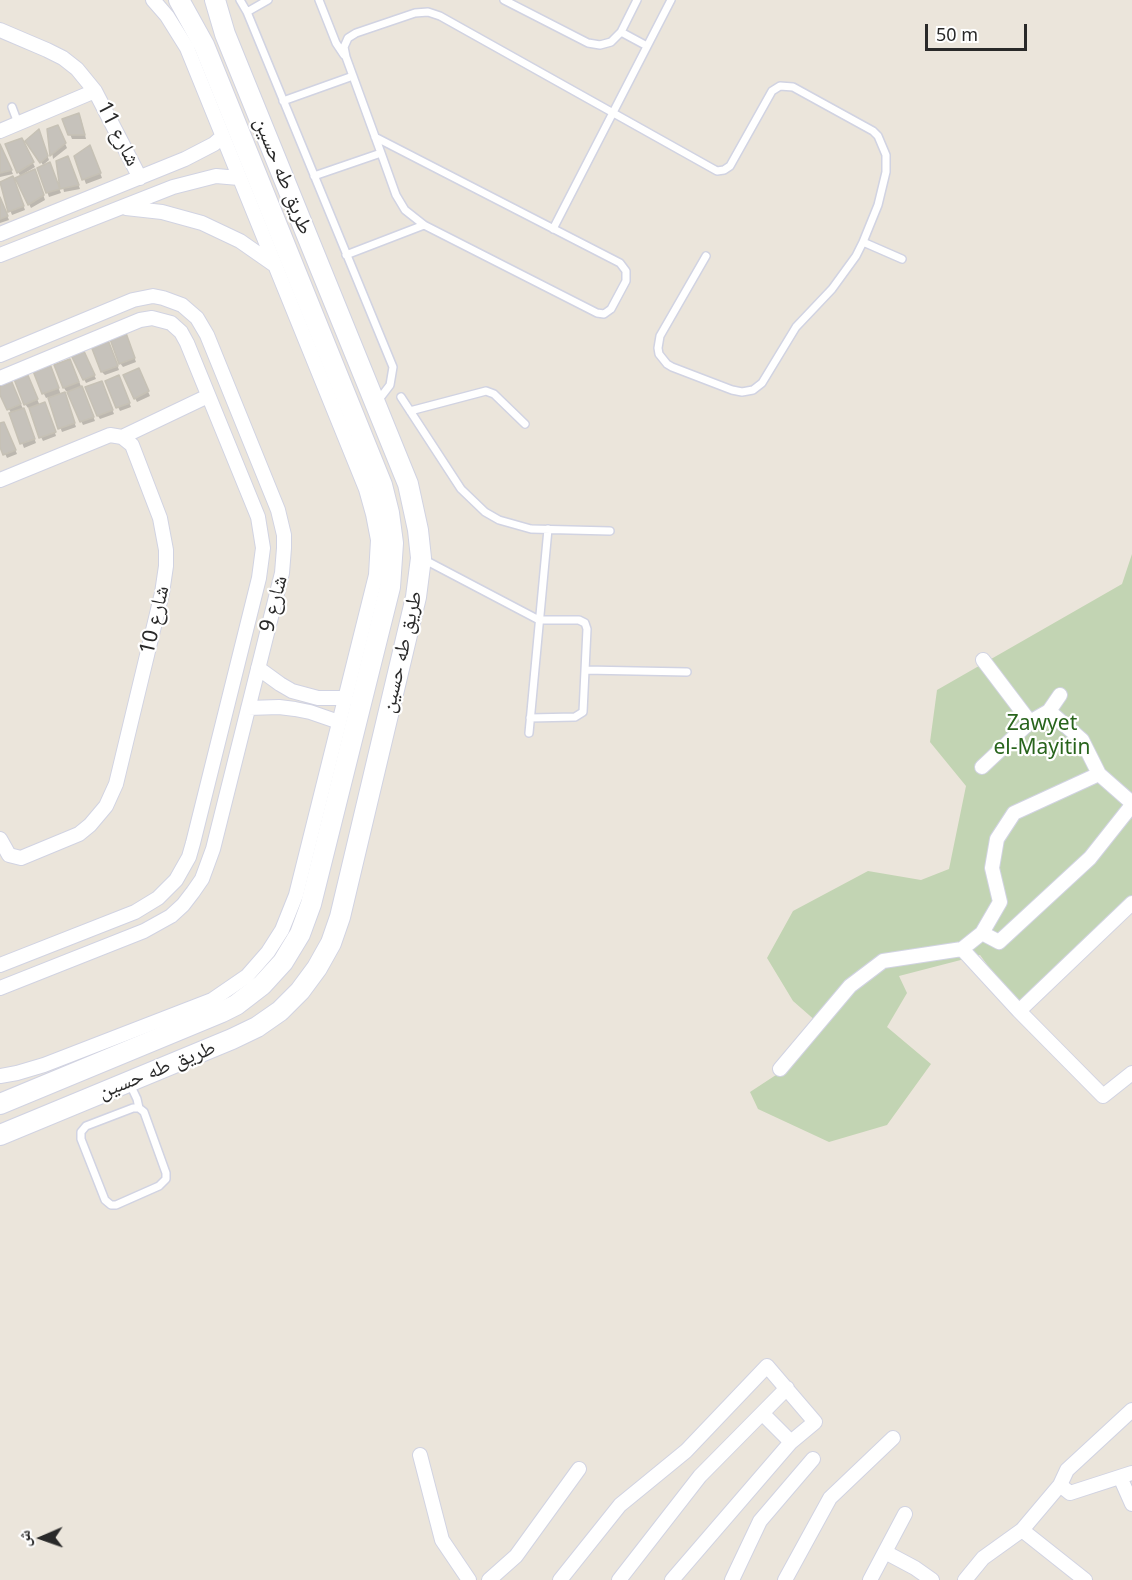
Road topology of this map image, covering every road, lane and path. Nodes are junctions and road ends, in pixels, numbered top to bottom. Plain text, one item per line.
1 (153, 0) edge
2 (179, 0) edge
3 (240, 0) edge
4 (268, 0) edge
5 (319, 0) edge
6 (504, 0) edge
7 (637, 0) edge
8 (671, 0) edge
9 (216, 4) edge
10 (247, 12) junction
11 (190, 18) junction
12 (0, 30) edge
13 (621, 32) junction
14 (647, 46) junction
15 (346, 57) junction
16 (353, 76) junction
17 (209, 81) junction
18 (95, 91) junction
19 (283, 101) junction
20 (12, 107) dead end
21 (613, 113) junction
22 (18, 123) junction
23 (0, 130) edge
24 (223, 136) junction
25 (375, 137) junction
26 (381, 153) junction
27 (165, 167) junction
28 (314, 176) junction
29 (140, 178) junction
30 (240, 178) junction
31 (173, 186) junction
32 (121, 207) junction
33 (424, 225) junction
34 (553, 229) junction
35 (0, 234) edge
36 (863, 242) junction
37 (0, 255) edge
38 (346, 255) junction
39 (706, 256) dead end
40 (902, 260) dead end
41 (282, 261) junction
42 (84, 320) junction
43 (92, 340) junction
44 (0, 355) edge
45 (0, 378) edge
46 (208, 396) junction
47 (401, 397) dead end
48 (376, 404) junction
49 (410, 411) junction
50 (525, 424) dead end
51 (122, 437) junction
52 (260, 466) junction
53 (240, 474) junction
54 (0, 480) edge
55 (548, 530) junction
56 (610, 531) dead end
57 (420, 558) junction
58 (539, 620) junction
59 (367, 646) junction
60 (983, 660) dead end
61 (258, 668) junction
62 (585, 670) junction
63 (687, 672) dead end
64 (1060, 695) dead end
65 (345, 698) junction
66 (248, 708) junction
67 (1049, 711) junction
68 (530, 718) junction
69 (1030, 722) junction
70 (343, 730) junction
71 (529, 733) dead end
72 (212, 764) junction
73 (982, 767) dead end
74 (233, 769) junction
75 (1099, 774) junction
76 (1132, 804) edge
77 (0, 839) edge
78 (7, 860) edge
79 (1132, 903) edge
80 (982, 933) junction
81 (962, 949) junction
82 (0, 965) edge
83 (0, 988) edge
84 (1019, 1011) junction
85 (780, 1069) dead end
86 (1132, 1073) edge
87 (73, 1074) junction
88 (0, 1076) edge
89 (129, 1082) junction
90 (84, 1100) junction
91 (0, 1104) edge
92 (139, 1108) junction
93 (0, 1135) edge
94 (787, 1388) junction
95 (1132, 1410) edge
96 (763, 1414) junction
97 (893, 1438) dead end
98 (791, 1442) junction
99 (420, 1455) dead end
100 (813, 1459) dead end
101 (579, 1469) dead end
102 (1126, 1475) edge
103 (1060, 1485) junction
104 (1132, 1504) edge
105 (905, 1514) dead end
106 (1022, 1530) junction
107 (885, 1552) junction
108 (469, 1580) edge
109 (489, 1580) edge
110 (560, 1580) edge
111 (619, 1580) edge
112 (672, 1580) edge
113 (732, 1580) edge
114 (785, 1580) edge
115 (870, 1580) edge
116 (932, 1580) edge
117 (965, 1580) edge
118 (1085, 1580) edge

1 - 17 street
2 - 11 main road, طريق طه حسين
3 - 10 lane
4 - 10 lane
5 - 15 lane
6 - 13 lane
7 - 13 lane
8 - 14 lane
9 - 11 main road
9 - 48 main road, طريق طه حسين
10 - 19 lane
11 - 17 main road, طريق طه حسين
12 - 18 street, شارع 11
13 - 14 lane
14 - 21 lane
15 - 16 lane
15 - 21 lane
16 - 19 lane
16 - 25 lane
17 - 24 street
17 - 41 main road, طريق طه حسين
18 - 22 street, شارع 11
18 - 29 street, شارع 11
19 - 28 lane
20 - 22 lane
21 - 34 lane
21 - 36 lane
22 - 23 street, شارع 11
24 - 27 street
24 - 30 street
25 - 26 lane
25 - 34 lane
26 - 28 lane
26 - 33 lane
27 - 29 street
27 - 31 street
28 - 38 lane
29 - 35 street
30 - 31 street
30 - 41 street
31 - 32 street
32 - 37 street
32 - 41 street
33 - 34 lane
33 - 38 lane
36 - 39 lane
36 - 40 lane
38 - 48 lane
41 - 59 main road, طريق طه حسين
42 - 43 street
42 - 44 street, شارع 9
42 - 52 street, شارع 9
43 - 45 street, شارع 9
43 - 46 street, شارع 9
46 - 51 street
46 - 53 street, شارع 9
47 - 49 lane
48 - 57 main road, طريق طه حسين
49 - 50 lane
49 - 55 lane
51 - 54 street
51 - 78 street, شارع 10
52 - 53 street
52 - 61 street, شارع 9
53 - 72 street, شارع 9
55 - 56 lane
55 - 58 lane
57 - 58 lane
57 - 89 main road, طريق طه حسين
58 - 62 lane
58 - 68 lane
59 - 65 street
59 - 70 main road, طريق طه حسين
60 - 69 street
61 - 65 street
61 - 66 street, شارع 9
62 - 63 lane
62 - 68 lane
64 - 67 street
65 - 70 street
66 - 70 street
66 - 74 street, شارع 9
67 - 69 street
67 - 75 street
68 - 71 lane
69 - 73 street
70 - 87 main road, طريق طه حسين
70 - 88 street
72 - 74 street
72 - 82 street, شارع 9
74 - 83 street, شارع 9
75 - 76 street
75 - 80 street
76 - 80 street
77 - 78 street, شارع 10
79 - 84 street
80 - 81 street
81 - 84 street
81 - 85 street
84 - 86 street
87 - 90 main road
87 - 91 main road, طريق طه حسين
89 - 90 main road, طريق طه حسين
89 - 92 lane
90 - 93 main road, طريق طه حسين
92 - 92 lane
94 - 96 street
94 - 98 street
94 - 110 street
95 - 103 street
96 - 98 street
96 - 111 street
97 - 114 street
98 - 112 street
99 - 108 street
100 - 113 street
101 - 109 street
102 - 103 street
102 - 104 street
103 - 106 street
105 - 107 street
106 - 117 street
106 - 118 street
107 - 115 street
107 - 116 street

